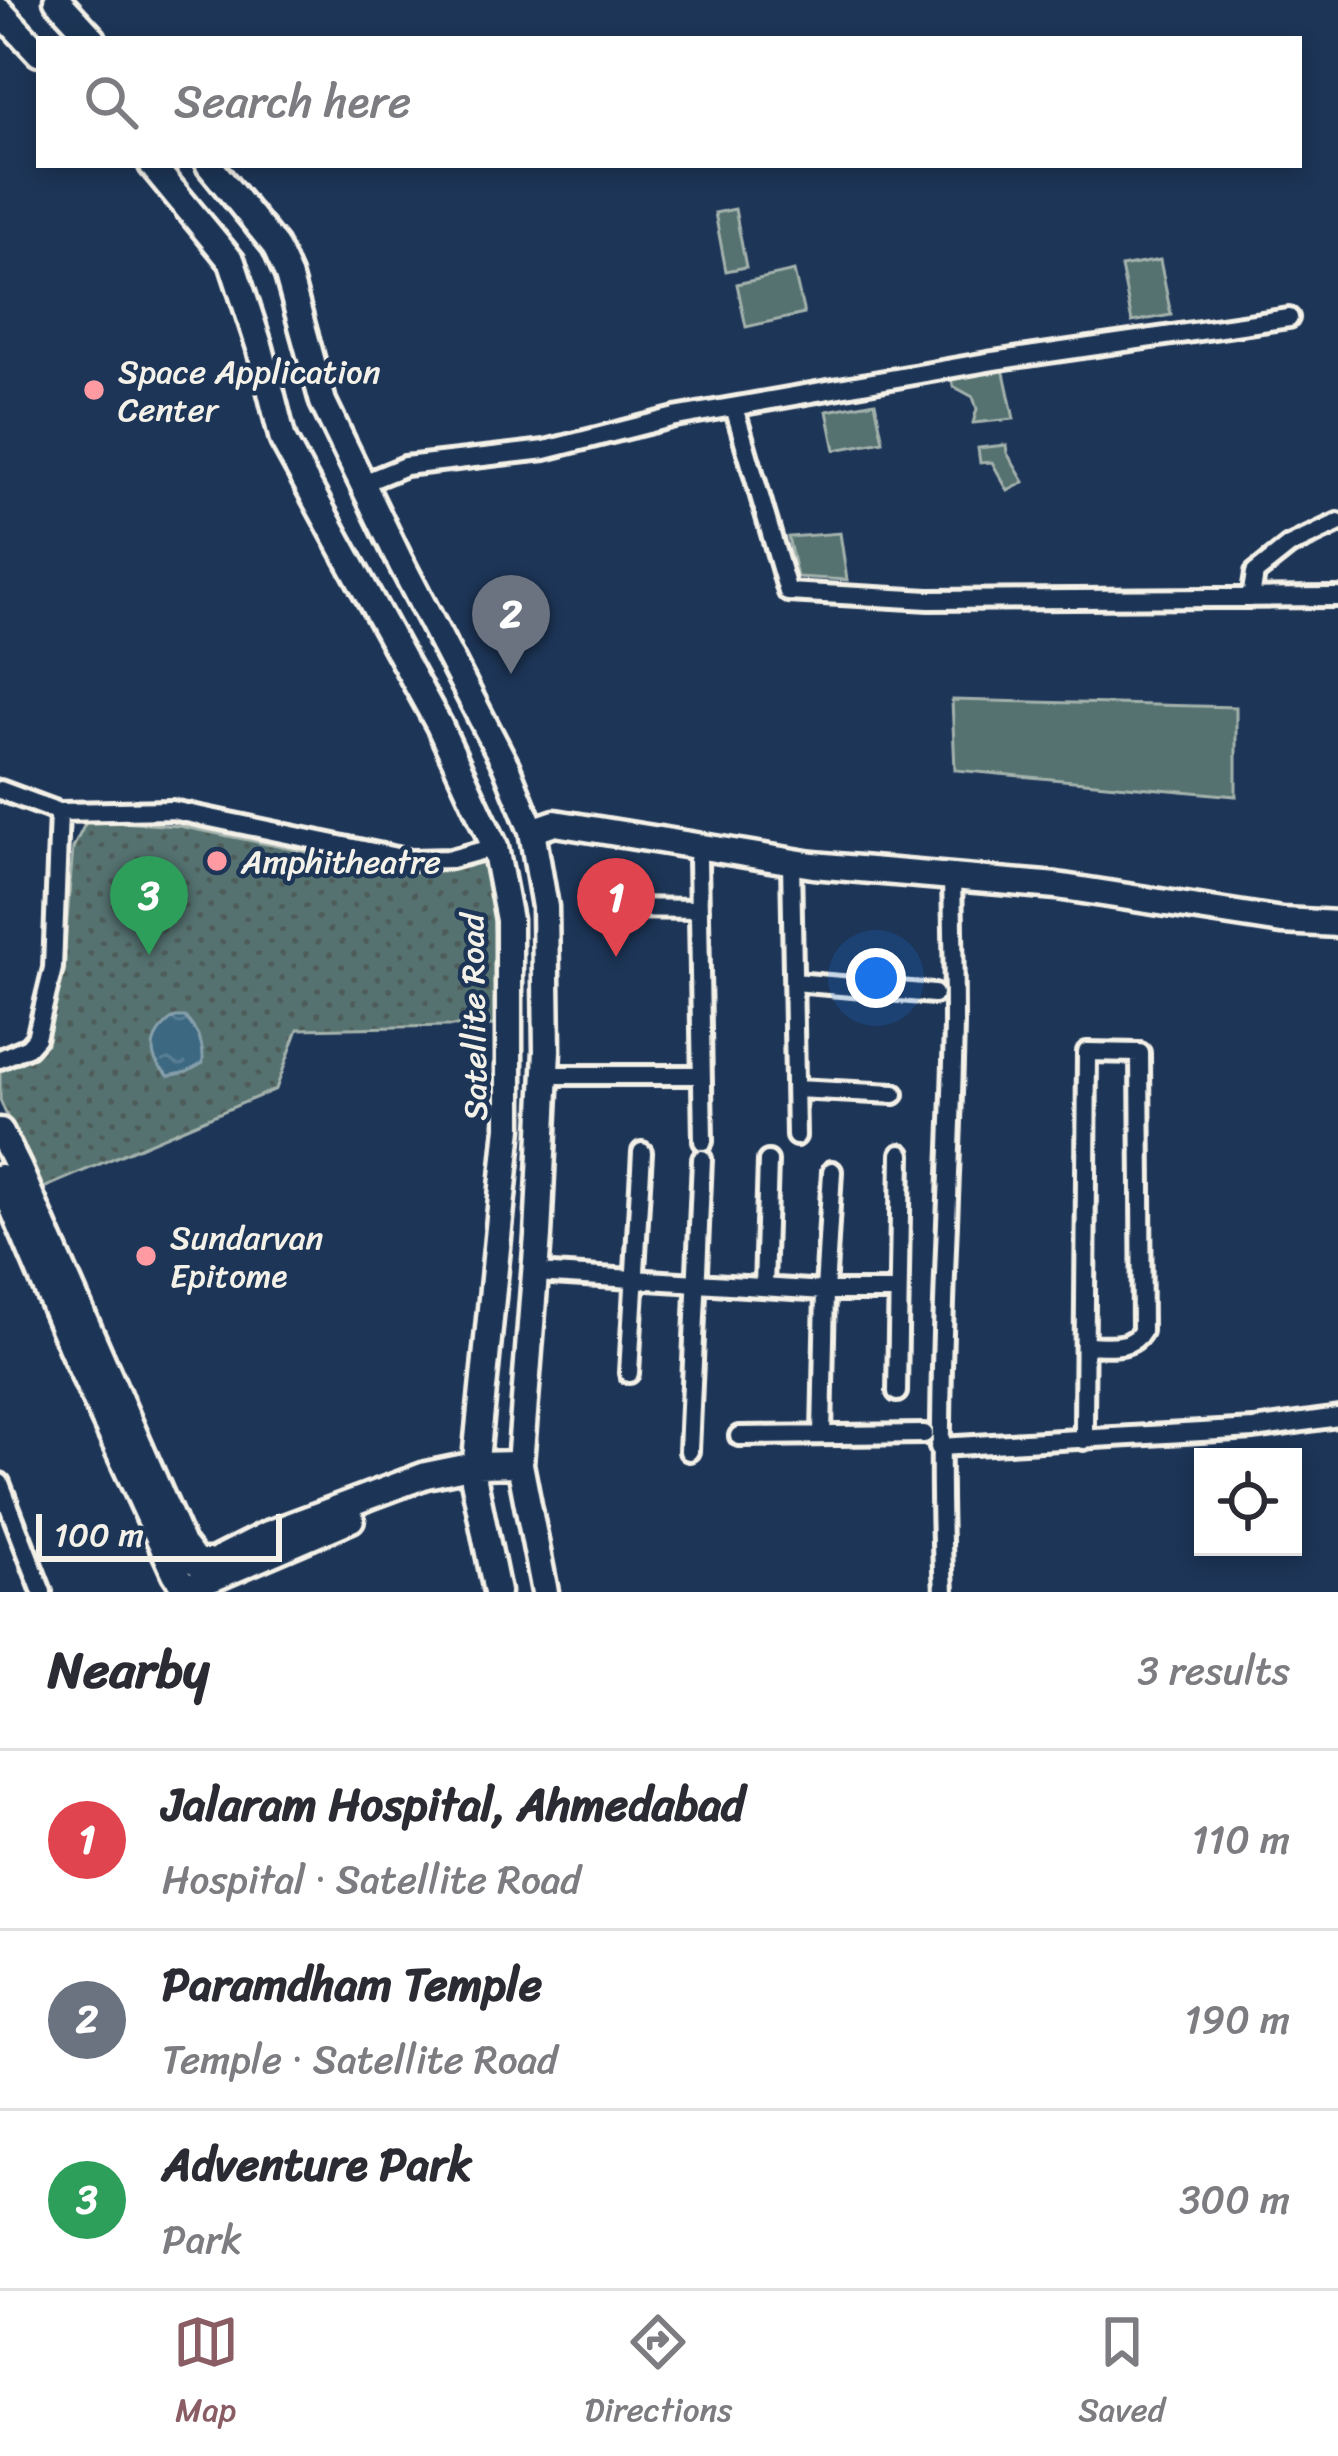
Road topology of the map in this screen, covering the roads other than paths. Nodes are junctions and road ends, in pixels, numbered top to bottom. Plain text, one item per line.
1 (57, 0) edge
2 (0, 11) edge
3 (90, 36) edge
4 (36, 50) edge
5 (154, 168) edge
6 (211, 168) edge
7 (1289, 318) dead end
8 (734, 407) junction
9 (361, 484) junction
10 (1338, 523) edge
11 (1338, 597) edge
12 (1251, 598) junction
13 (0, 790) edge
14 (59, 812) junction
15 (532, 831) junction
16 (495, 848) junction
17 (698, 860) dead end
18 (791, 862) junction
19 (952, 877) junction
20 (621, 908) dead end
21 (699, 909) junction
22 (1338, 924) edge
23 (794, 982) junction
24 (934, 994) dead end
25 (0, 1059) edge
26 (701, 1075) junction
27 (545, 1076) junction
28 (796, 1088) junction
29 (894, 1094) dead end
30 (0, 1131) edge
31 (796, 1136) dead end
32 (641, 1151) dead end
33 (901, 1154) dead end
34 (768, 1160) dead end
35 (832, 1171) dead end
36 (0, 1177) edge
37 (536, 1273) junction
38 (634, 1279) junction
39 (698, 1283) junction
40 (764, 1287) junction
41 (825, 1291) junction
42 (897, 1291) junction
43 (1084, 1345) junction
44 (629, 1373) dead end
45 (897, 1392) dead end
46 (1338, 1417) edge
47 (924, 1433) dead end
48 (822, 1435) junction
49 (739, 1436) dead end
50 (1084, 1440) junction
51 (939, 1447) junction
52 (689, 1451) dead end
53 (520, 1471) junction
54 (474, 1473) junction
55 (0, 1483) edge
56 (196, 1562) junction
57 (176, 1588) edge
58 (42, 1592) edge
59 (496, 1592) edge
60 (545, 1592) edge
61 (944, 1592) edge

1 - 3 main road
2 - 4 main road
5 - 16 main road, Satellite Road
6 - 9 main road, Satellite Road
7 - 8 street
8 - 9 street
8 - 12 street
9 - 15 main road, Satellite Road
10 - 12 street
11 - 12 street
13 - 14 street
14 - 16 street
14 - 25 street
15 - 18 main road
15 - 27 main road, Satellite Road
16 - 54 main road, Satellite Road
17 - 21 street
18 - 19 main road
18 - 23 street
19 - 22 main road
19 - 51 street
20 - 21 street
21 - 26 street
23 - 24 street
23 - 28 street
26 - 27 street
26 - 39 street
27 - 37 main road, Satellite Road
28 - 29 street
28 - 31 street
30 - 56 main road
32 - 38 street
33 - 42 street
34 - 40 street
35 - 41 street
36 - 57 main road
37 - 38 street
37 - 53 main road, Satellite Road
38 - 39 street
38 - 44 street
39 - 40 street
39 - 52 street
40 - 41 street
41 - 42 street
41 - 48 street
42 - 45 street
43 - 43 street
43 - 50 street
46 - 50 street
47 - 48 street
48 - 49 street
50 - 51 street
51 - 61 street
53 - 54 main road
53 - 60 main road, Satellite Road
54 - 56 main road
54 - 57 main road
54 - 59 main road, Satellite Road
55 - 58 street
56 - 57 street

